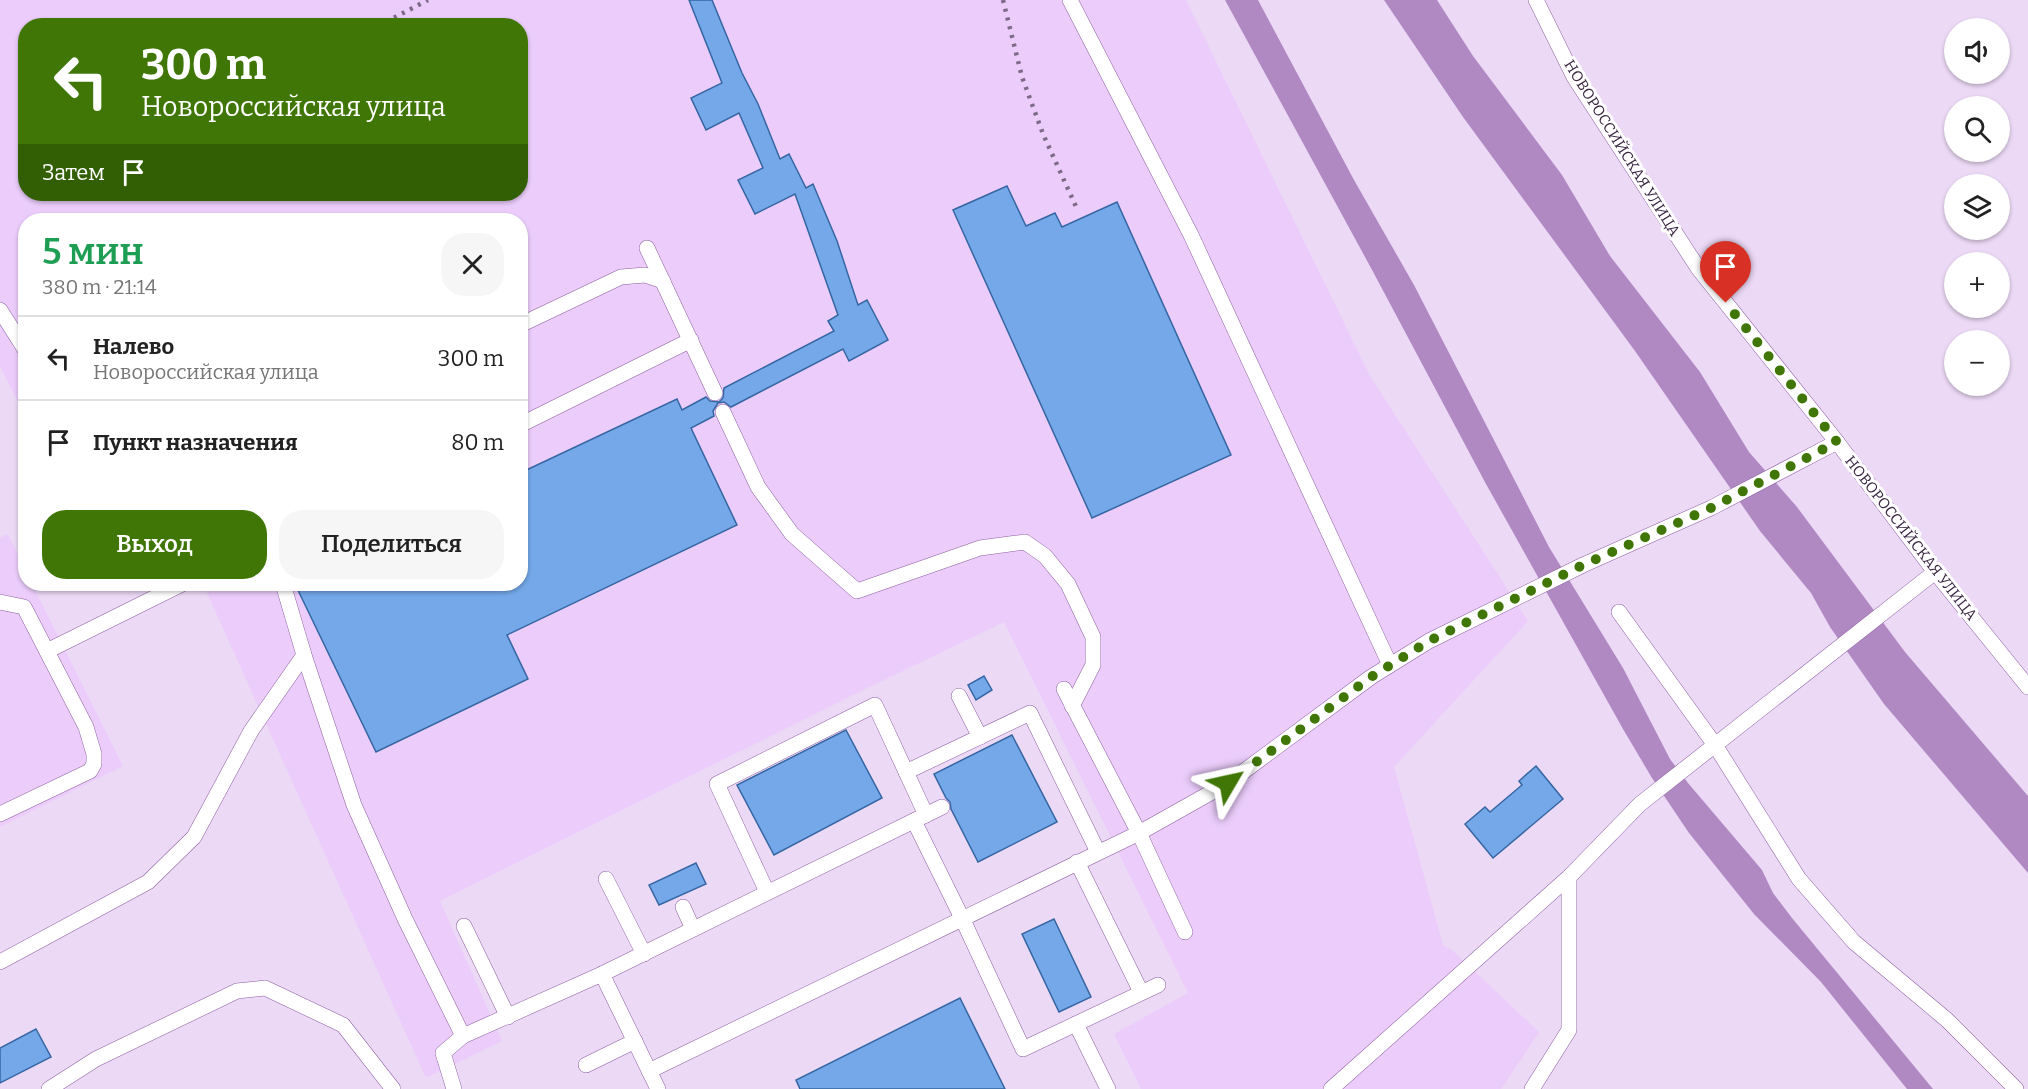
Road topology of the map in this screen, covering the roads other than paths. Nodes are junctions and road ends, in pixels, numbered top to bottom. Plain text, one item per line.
1 (1070, 0) edge
2 (1536, 0) edge
3 (647, 248) dead end
4 (663, 281) junction
5 (0, 310) edge
6 (528, 320) edge
7 (18, 338) edge
8 (690, 340) junction
9 (715, 393) dead end
10 (723, 412) dead end
11 (528, 420) edge
12 (1837, 442) junction
13 (1935, 572) junction
14 (168, 591) edge
15 (285, 591) edge
16 (0, 602) edge
17 (1620, 612) dead end
18 (47, 651) junction
19 (304, 655) junction
20 (1390, 665) junction
21 (2028, 687) edge
22 (1064, 690) dead end
23 (959, 696) dead end
24 (1072, 706) junction
25 (980, 737) junction
26 (1715, 745) junction
27 (906, 772) junction
28 (942, 807) dead end
29 (0, 814) edge
30 (920, 818) junction
31 (1139, 833) junction
32 (1098, 852) junction
33 (1077, 862) junction
34 (1569, 877) junction
35 (606, 879) dead end
36 (766, 892) junction
37 (682, 907) dead end
38 (962, 918) junction
39 (464, 926) dead end
40 (693, 929) junction
41 (1185, 932) dead end
42 (644, 954) junction
43 (0, 962) edge
44 (602, 974) junction
45 (1158, 985) dead end
46 (1141, 992) junction
47 (507, 1017) junction
48 (1076, 1024) junction
49 (463, 1036) junction
50 (635, 1041) junction
51 (586, 1065) dead end
52 (649, 1071) junction
53 (1336, 1088) edge
54 (50, 1089) edge
55 (393, 1089) edge
56 (454, 1089) edge
57 (658, 1089) edge
58 (1108, 1089) edge
59 (1532, 1089) edge
60 (2016, 1089) edge

1 - 20 street
2 - 12 street, НОВОРОССИЙСКАЯ УЛИЦА
3 - 4 street
4 - 6 street
4 - 8 street
5 - 7 street
8 - 9 street
8 - 11 street
10 - 24 street
12 - 13 street, НОВОРОССИЙСКАЯ УЛИЦА
12 - 20 street
13 - 21 street, НОВОРОССИЙСКАЯ УЛИЦА
13 - 26 street
14 - 18 street
15 - 19 street
16 - 18 street
17 - 26 street
18 - 29 street
19 - 43 street
19 - 49 street
20 - 31 street
22 - 24 street
23 - 25 street
24 - 31 street
25 - 27 street
25 - 32 street
26 - 34 street
26 - 60 street
27 - 30 street
27 - 36 street
28 - 30 street
30 - 36 street
30 - 38 street
31 - 32 street
31 - 41 street
32 - 33 street
33 - 38 street
33 - 46 street
34 - 53 street
34 - 59 street
35 - 42 street
36 - 40 street
37 - 40 street
38 - 48 street
38 - 52 street
39 - 47 street
40 - 42 street
42 - 44 street
44 - 47 street
44 - 50 street
45 - 46 street
46 - 48 street
47 - 49 street
48 - 58 street
49 - 56 street
50 - 51 street
50 - 52 street
52 - 57 street
54 - 55 street

